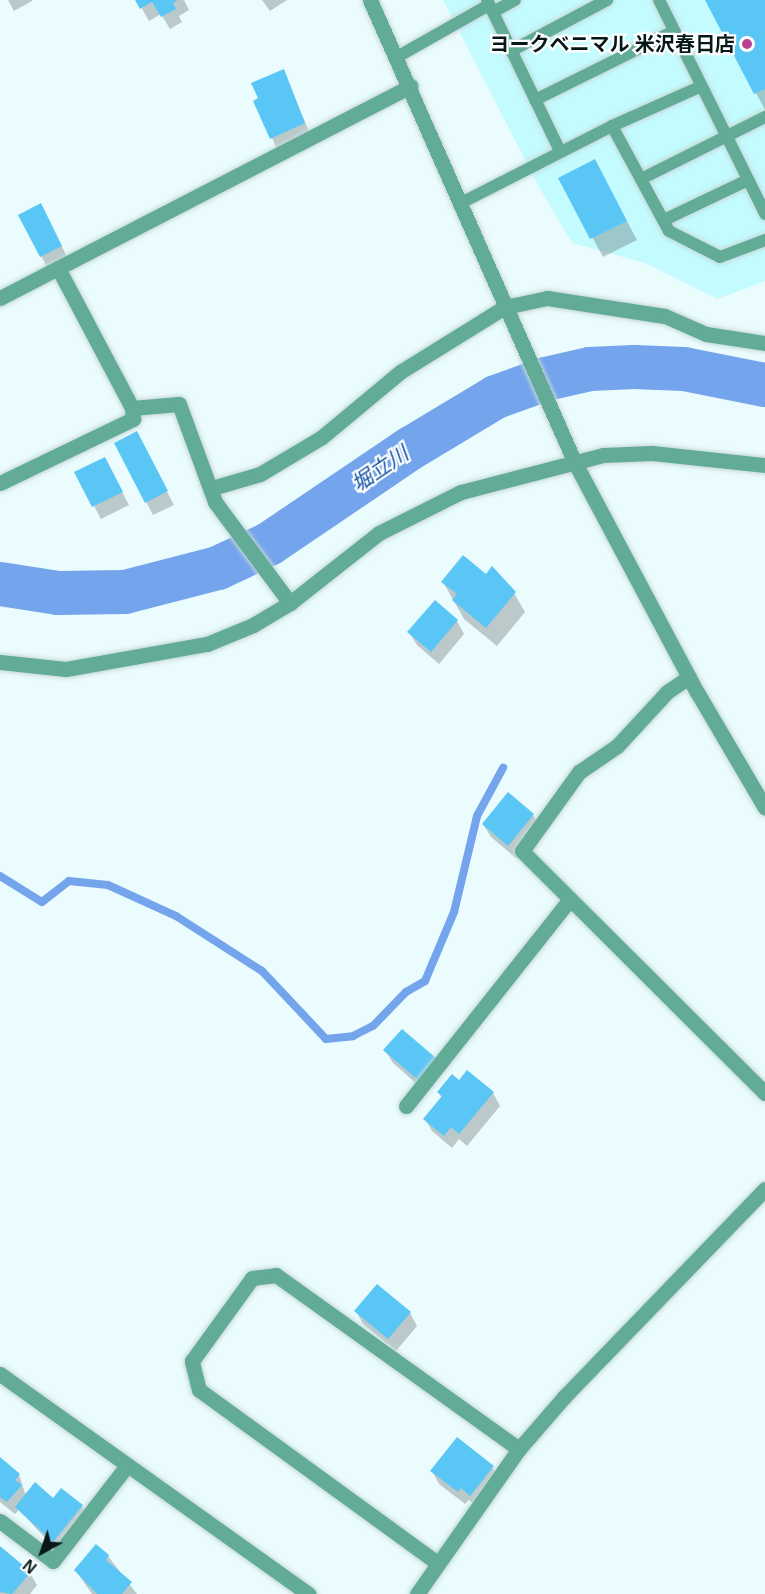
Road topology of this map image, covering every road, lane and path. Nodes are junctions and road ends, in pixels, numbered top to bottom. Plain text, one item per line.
1 (370, 0) edge
2 (515, 0) edge
3 (607, 0) edge
4 (659, 0) edge
5 (490, 6) edge
6 (674, 31) junction
7 (512, 51) junction
8 (397, 57) junction
9 (410, 86) junction
10 (702, 86) junction
11 (536, 100) junction
12 (765, 117) edge
13 (612, 126) junction
14 (726, 136) junction
15 (560, 152) junction
16 (641, 179) junction
17 (748, 180) junction
18 (461, 203) junction
19 (765, 214) edge
20 (664, 220) junction
21 (765, 240) edge
22 (58, 268) junction
23 (0, 298) edge
24 (505, 307) junction
25 (765, 344) edge
26 (132, 408) junction
27 (575, 463) junction
28 (765, 465) edge
29 (0, 483) edge
30 (213, 495) junction
31 (290, 603) junction
32 (0, 662) edge
33 (689, 677) junction
34 (765, 808) edge
35 (570, 899) junction
36 (765, 1093) edge
37 (406, 1106) dead end
38 (765, 1189) edge
39 (0, 1374) edge
40 (519, 1449) junction
41 (126, 1467) junction
42 (0, 1521) edge
43 (436, 1562) junction
44 (308, 1594) edge
45 (417, 1594) edge

1 - 8 street
2 - 5 lane
3 - 7 lane
4 - 6 lane
5 - 7 lane
5 - 8 lane
6 - 10 lane
6 - 11 lane
7 - 11 lane
8 - 9 street
9 - 18 street
9 - 22 street
10 - 13 lane
10 - 14 lane
11 - 15 lane
12 - 14 lane
13 - 15 lane
13 - 16 lane
14 - 16 lane
14 - 17 lane
15 - 18 lane
16 - 20 lane
17 - 19 lane
17 - 20 lane
18 - 24 street
20 - 21 lane
22 - 23 street
22 - 26 street
24 - 25 street
24 - 27 street
24 - 30 street
26 - 29 street
26 - 30 street
27 - 28 street
27 - 31 street
27 - 33 street
30 - 31 street
31 - 32 street
33 - 34 street
33 - 35 street
35 - 36 street
35 - 37 street
38 - 40 street
39 - 41 street
40 - 43 street
40 - 43 street
41 - 42 street
41 - 44 street
43 - 45 street

